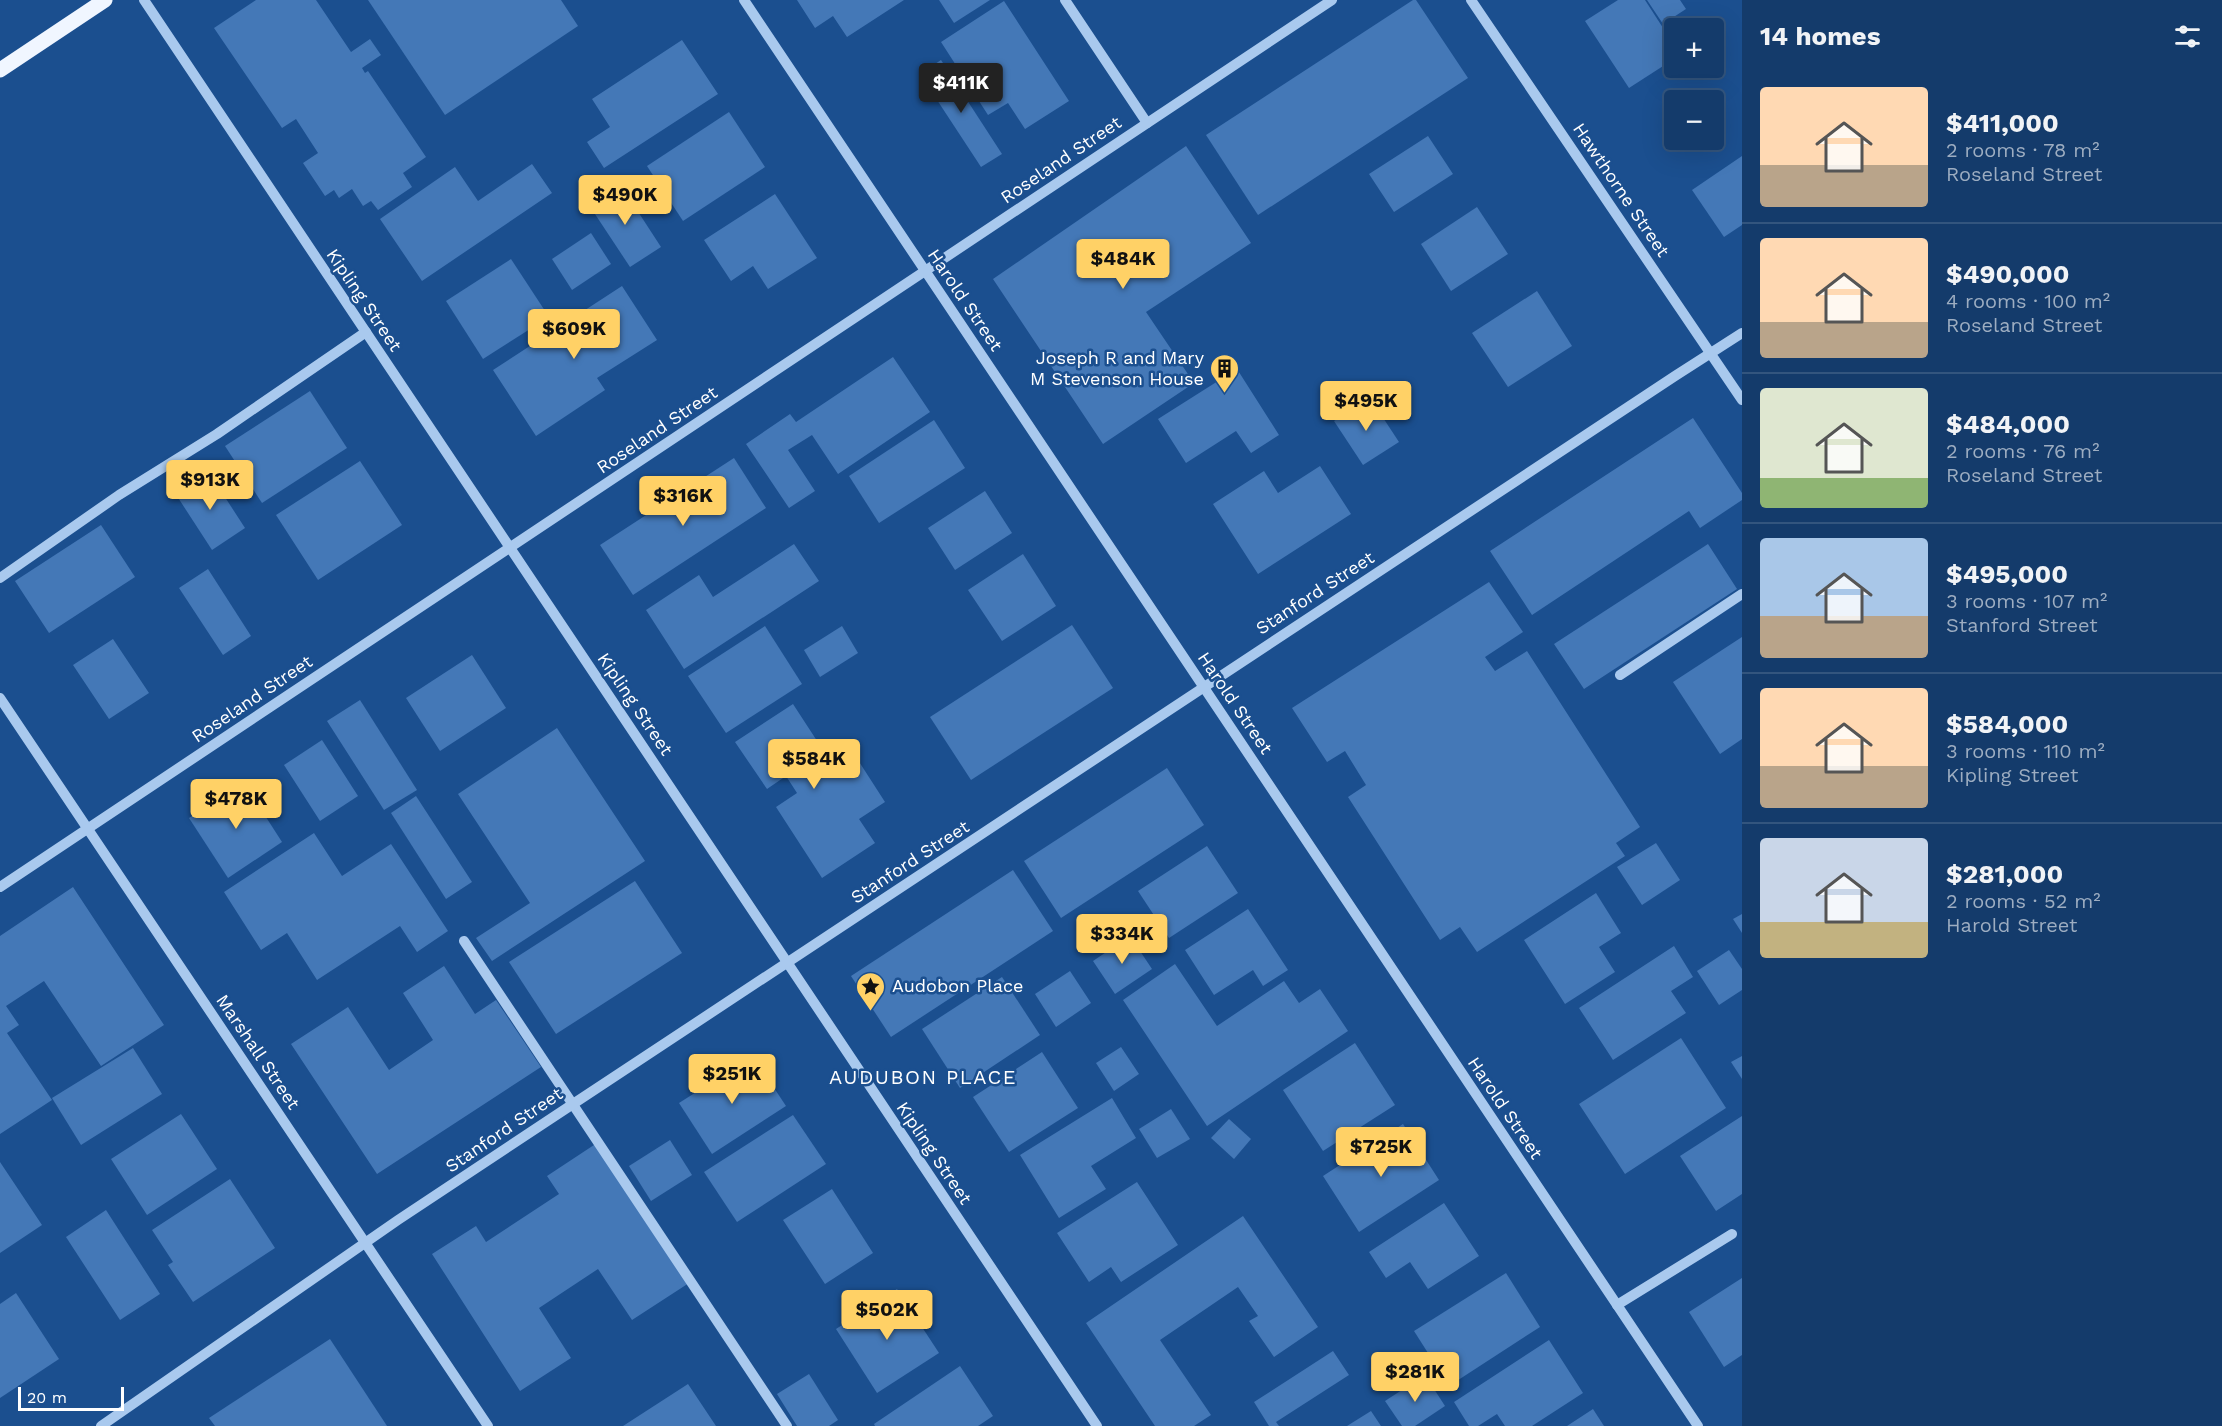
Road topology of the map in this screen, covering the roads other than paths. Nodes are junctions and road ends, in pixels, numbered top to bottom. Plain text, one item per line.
1 (105, 0) edge
2 (144, 0) edge
3 (744, 0) edge
4 (1065, 0) edge
5 (1332, 0) edge
6 (1471, 0) edge
7 (0, 70) edge
8 (1147, 123) junction
9 (925, 271) junction
10 (366, 332) junction
11 (1742, 333) edge
12 (1711, 354) junction
13 (1742, 400) edge
14 (510, 547) junction
15 (0, 578) edge
16 (1742, 594) edge
17 (1620, 675) dead end
18 (1204, 687) junction
19 (0, 698) edge
20 (88, 829) junction
21 (0, 887) edge
22 (464, 941) dead end
23 (788, 963) junction
24 (573, 1104) junction
25 (1732, 1234) dead end
26 (365, 1243) junction
27 (1617, 1305) junction
28 (101, 1426) edge
29 (488, 1426) edge
30 (787, 1426) edge
31 (1097, 1426) edge
32 (1698, 1426) edge

1 - 7 main road
2 - 10 street, Kipling Street
3 - 9 street, Harold Street
4 - 8 street
5 - 8 street, Roseland Street
6 - 12 street, Hawthorne Street
8 - 9 street, Roseland Street
9 - 14 street, Roseland Street
9 - 18 street, Harold Street
10 - 14 street, Kipling Street
10 - 15 street
11 - 12 street, Stanford Street
12 - 13 street, Hawthorne Street
12 - 18 street, Stanford Street
14 - 20 street, Roseland Street
14 - 23 street, Kipling Street
16 - 17 street
18 - 23 street, Stanford Street
18 - 27 street, Harold Street
19 - 20 street, Marshall Street
20 - 21 street, Roseland Street
20 - 26 street, Marshall Street
22 - 24 street
23 - 24 street, Stanford Street
23 - 31 street, Kipling Street
24 - 26 street, Stanford Street
24 - 30 street
25 - 27 street
26 - 28 street, Stanford Street
26 - 29 street, Marshall Street
27 - 32 street, Harold Street

